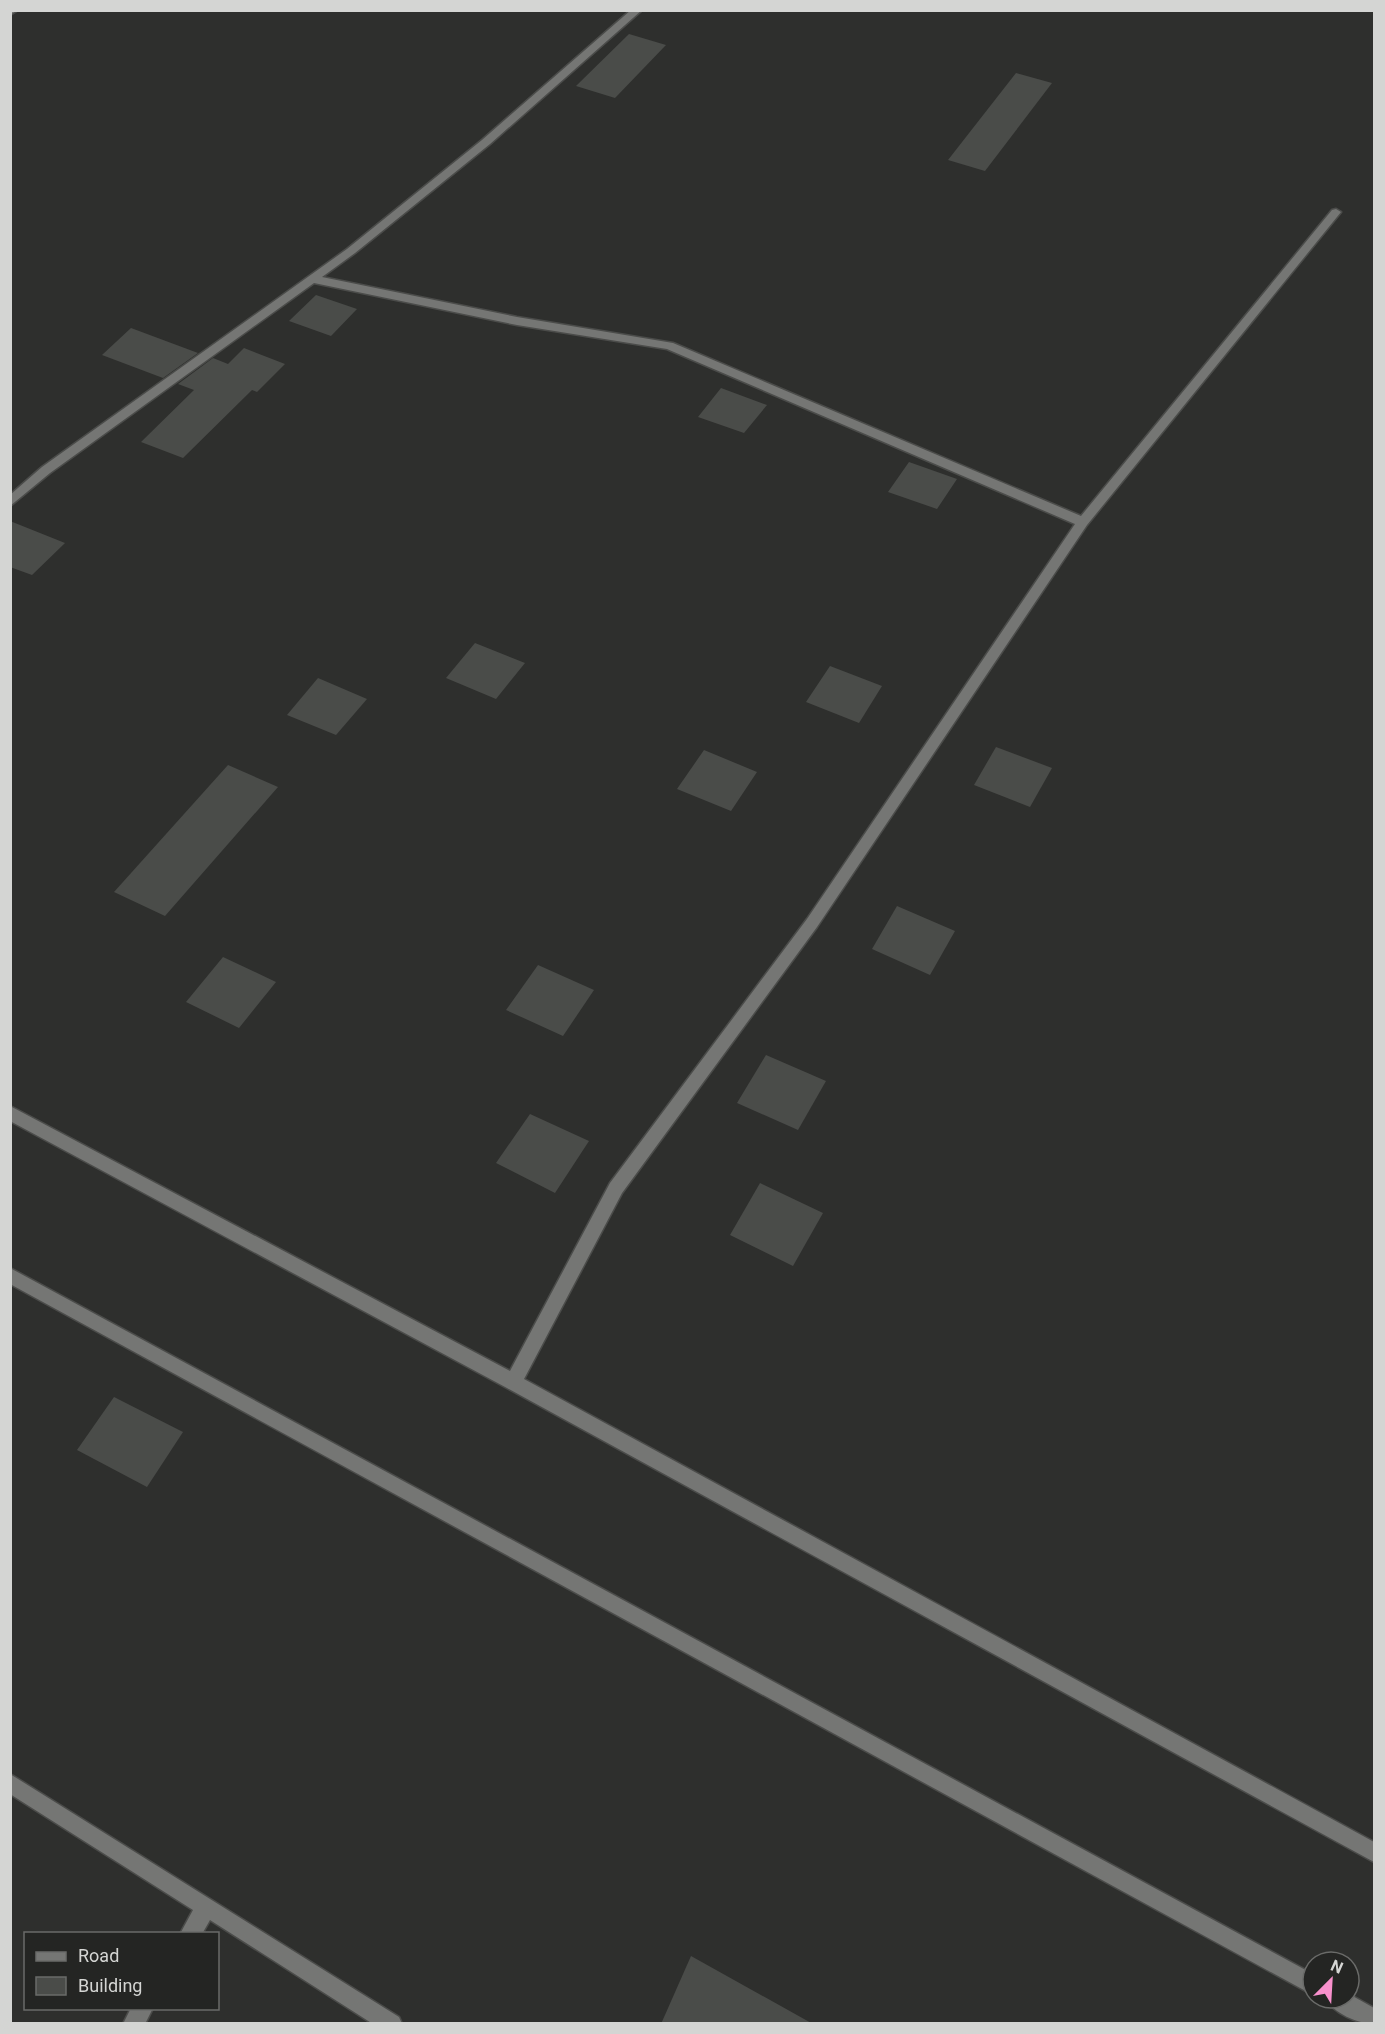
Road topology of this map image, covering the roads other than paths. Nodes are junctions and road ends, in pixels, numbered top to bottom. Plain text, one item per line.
1 (637, 10) edge
2 (1336, 212) dead end
3 (312, 279) junction
4 (10, 502) edge
5 (1083, 522) junction
6 (10, 1113) edge
7 (10, 1275) edge
8 (513, 1382) junction
9 (10, 1783) edge
10 (1374, 1852) edge
11 (207, 1906) junction
12 (191, 1932) edge
13 (1301, 1978) edge
14 (142, 2010) edge
15 (1358, 2010) edge
16 (1374, 2019) edge
17 (133, 2024) edge
18 (392, 2024) edge

1 - 3 street
2 - 5 street
3 - 4 street
3 - 5 street
5 - 8 street
6 - 8 street
7 - 13 street
8 - 10 street
9 - 11 street
11 - 12 street
11 - 18 street
14 - 17 street
15 - 16 street

